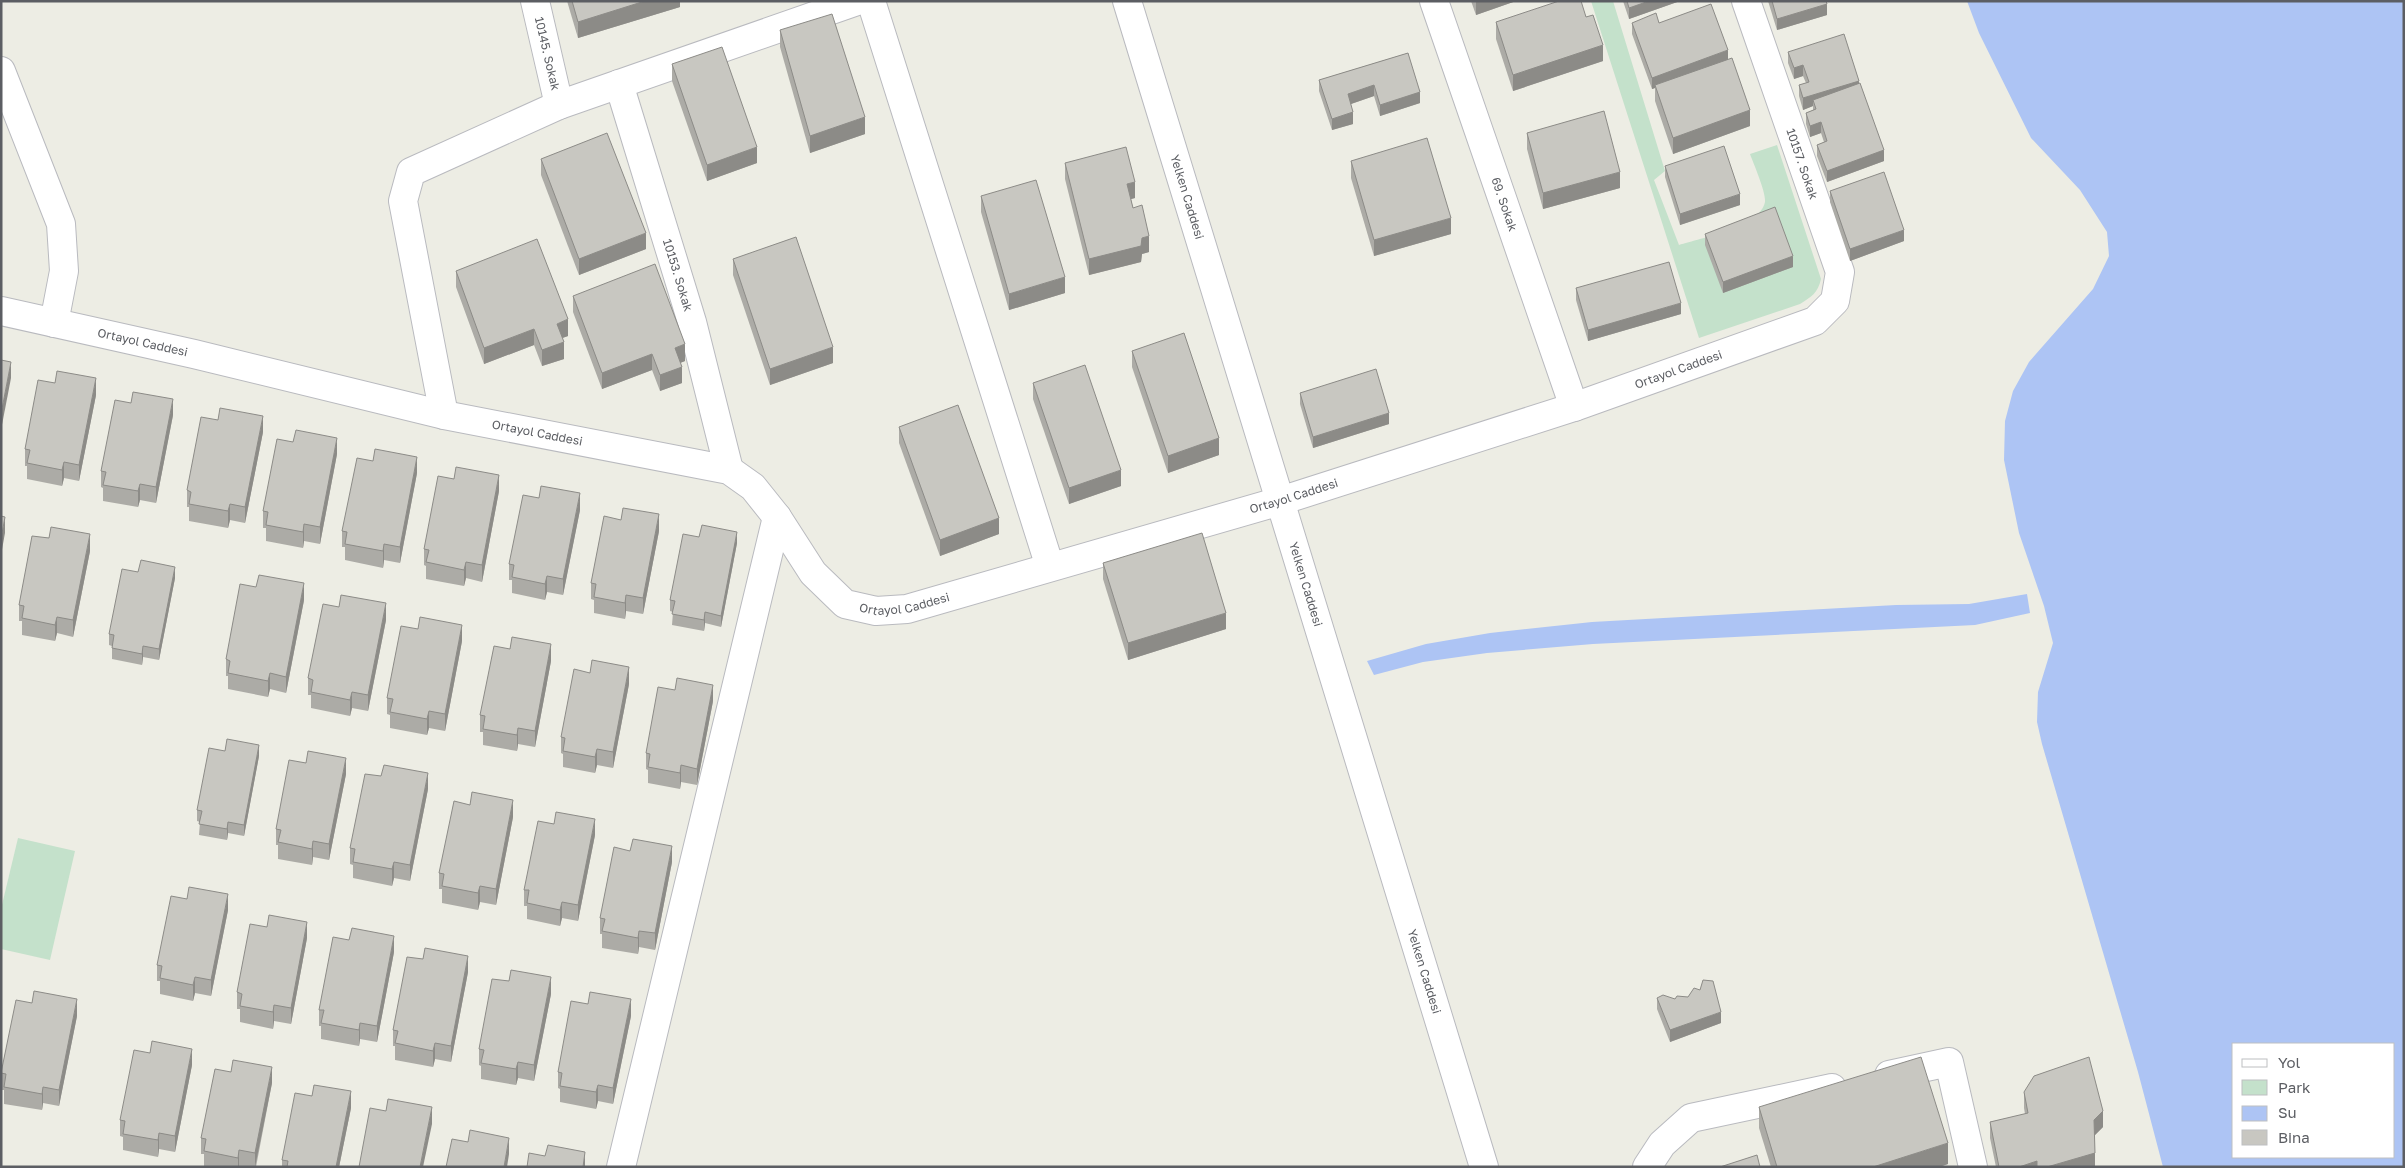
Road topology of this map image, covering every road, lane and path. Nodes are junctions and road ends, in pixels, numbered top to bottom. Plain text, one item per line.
1 (535, 1) edge
2 (857, 1) edge
3 (871, 1) edge
4 (1127, 1) edge
5 (1434, 1) edge
6 (1746, 1) edge
7 (1, 71) edge
8 (619, 84) junction
9 (559, 105) junction
10 (1, 311) edge
11 (1814, 321) joint
12 (54, 323) junction
13 (1574, 407) junction
14 (444, 415) junction
15 (729, 470) junction
16 (1280, 501) junction
17 (777, 517) junction
18 (1050, 567) junction
19 (621, 1167) edge
20 (1484, 1167) edge
21 (1647, 1167) edge
22 (1973, 1167) edge

1 - 9 street, 10145. Sokak
2 - 8 street
3 - 18 street
4 - 16 street, Yelken Caddesi
5 - 13 street, 69. Sokak
6 - 11 street, 10157. Sokak
7 - 12 street
8 - 9 street
8 - 15 street, 10153. Sokak
9 - 14 street
10 - 12 street, Ortayol Caddesi
11 - 13 street, Ortayol Caddesi
12 - 14 street, Ortayol Caddesi
13 - 16 street, Ortayol Caddesi
14 - 15 street, Ortayol Caddesi
15 - 17 street, Ortayol Caddesi
16 - 18 street, Ortayol Caddesi
16 - 20 street, Yelken Caddesi
17 - 18 street, Ortayol Caddesi
17 - 19 street
21 - 22 street

